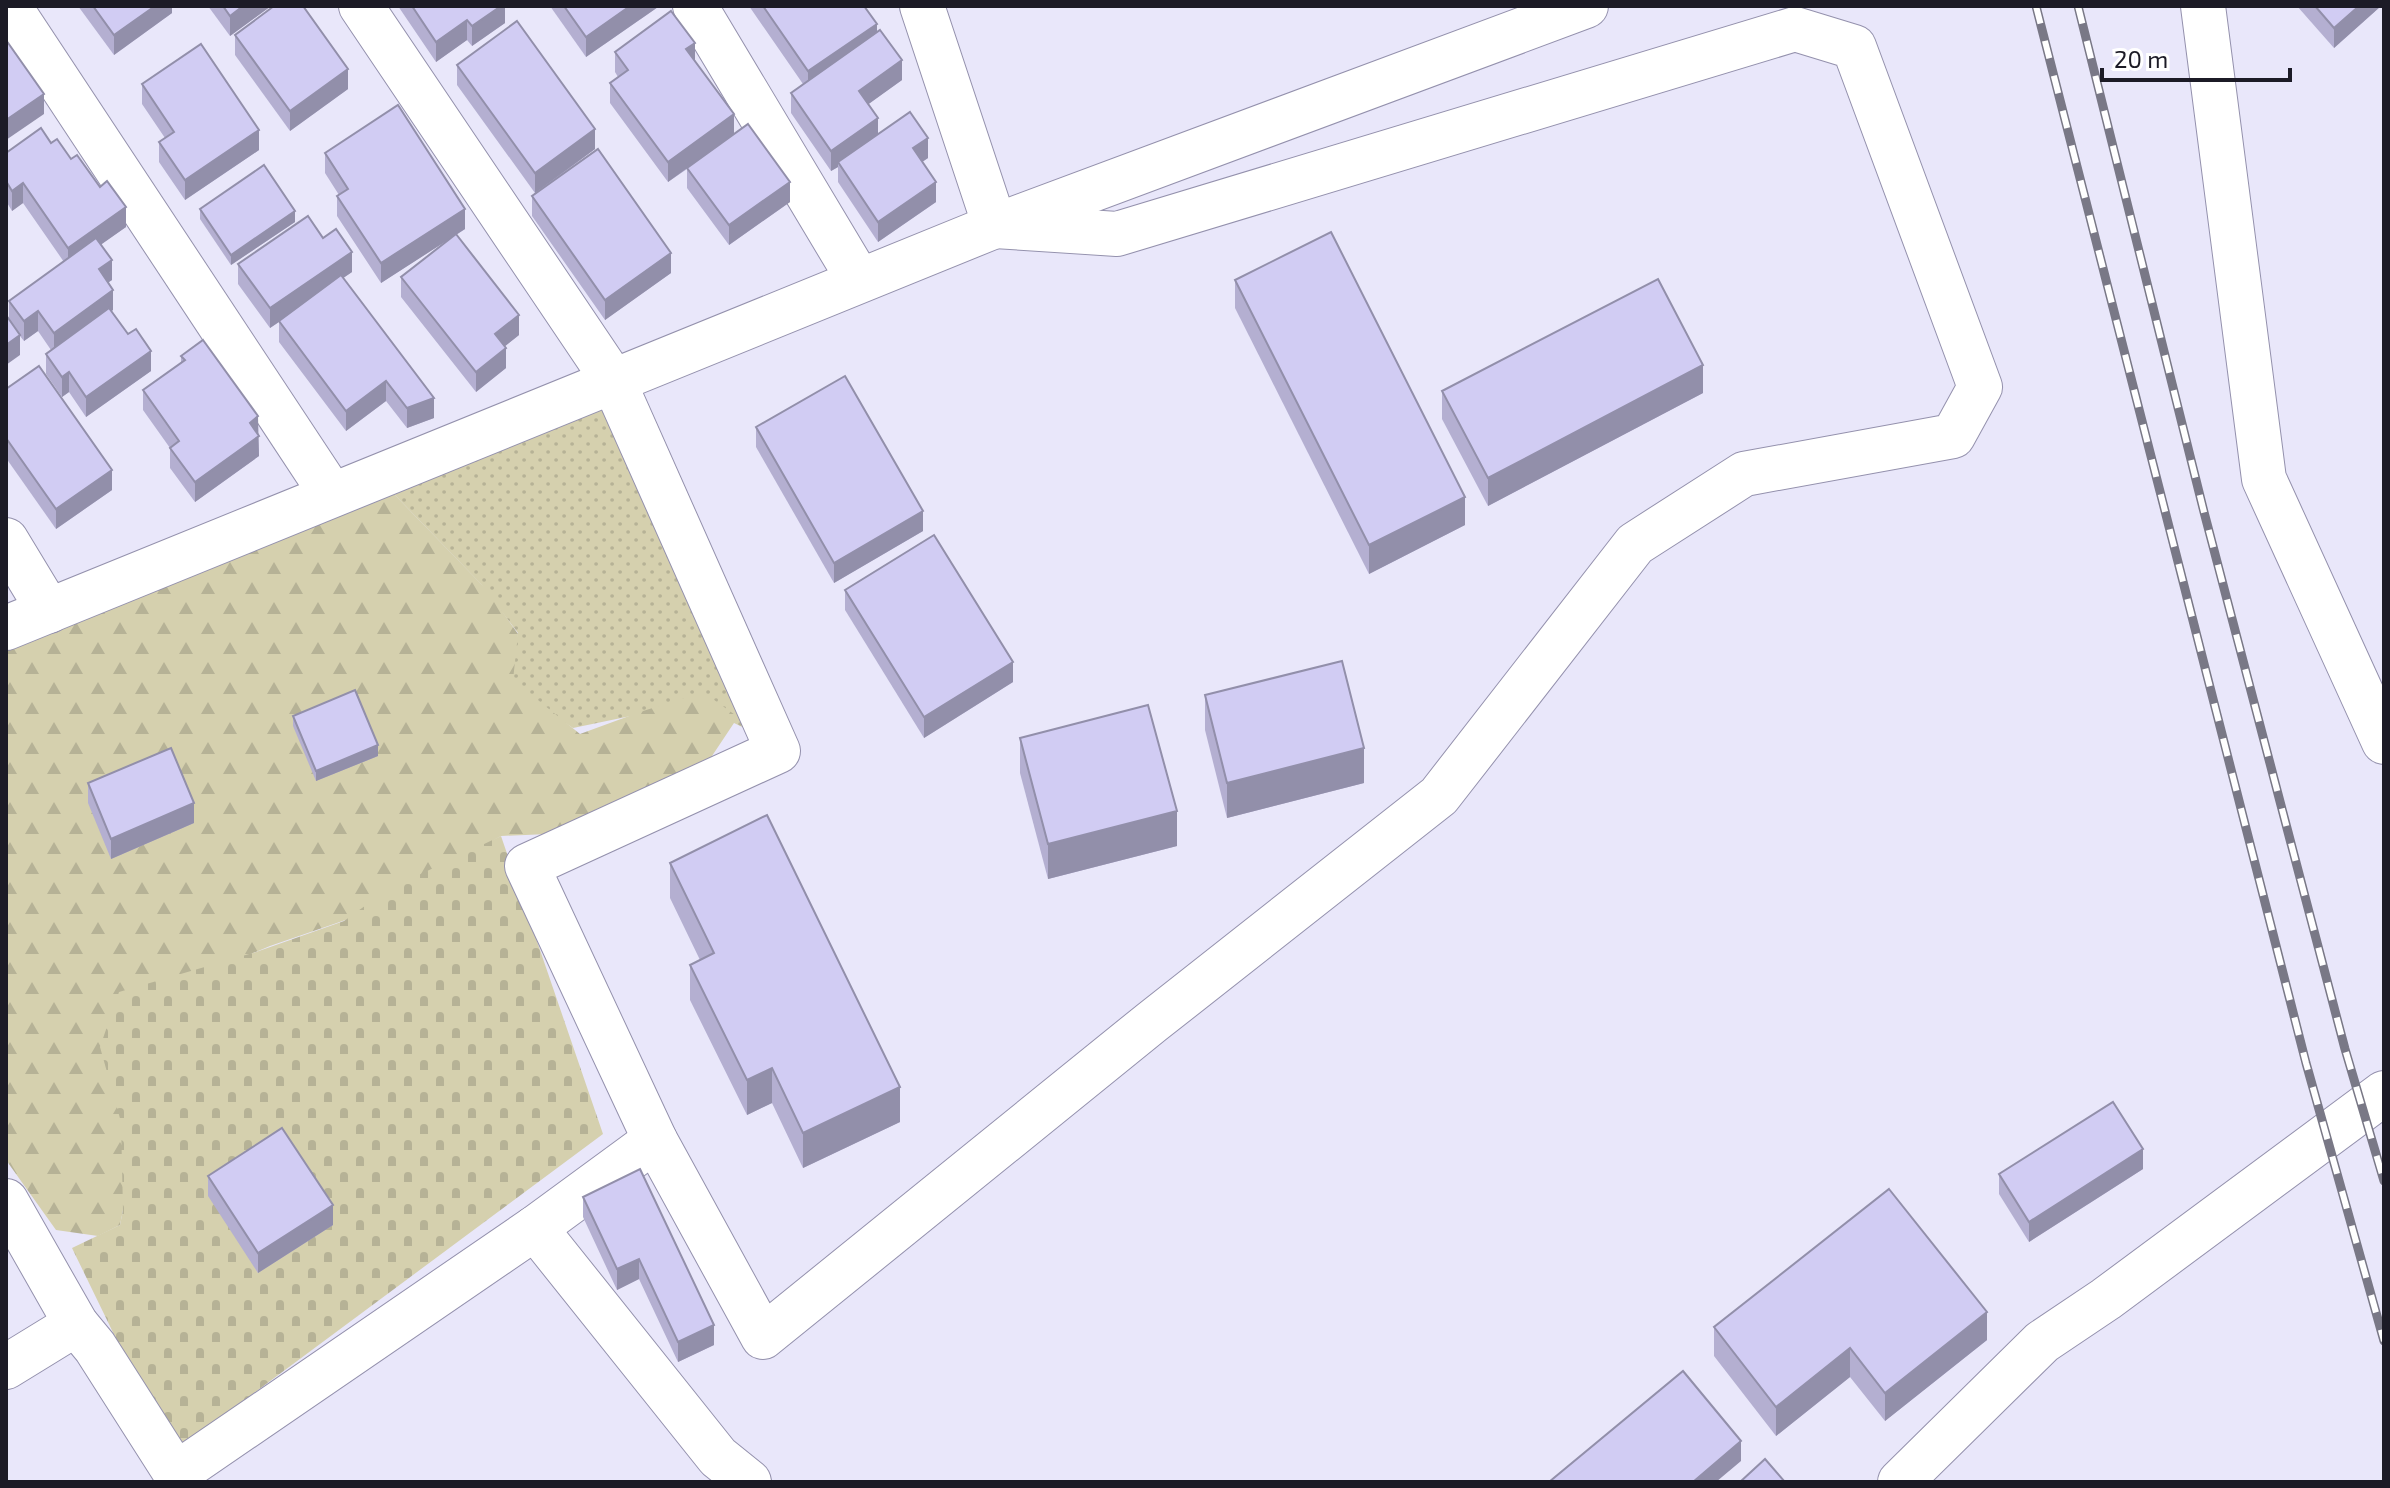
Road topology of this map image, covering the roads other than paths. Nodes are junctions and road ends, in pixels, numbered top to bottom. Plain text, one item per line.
1 (9, 6) edge
2 (361, 6) edge
3 (695, 6) edge
4 (922, 6) edge
5 (1586, 6) edge
6 (2203, 6) edge
7 (995, 226) junction
8 (859, 280) junction
9 (613, 380) junction
10 (332, 495) junction
11 (6, 540) edge
12 (49, 611) junction
13 (6, 628) edge
14 (2384, 742) edge
15 (2384, 1093) edge
16 (655, 1140) junction
17 (6, 1201) edge
18 (535, 1228) junction
19 (76, 1324) junction
20 (6, 1367) edge
21 (749, 1482) edge
22 (1900, 1482) edge

1 - 10 street
2 - 9 street
3 - 8 street
4 - 7 street
5 - 7 street
6 - 14 street
7 - 8 street
7 - 16 street
8 - 9 street
9 - 10 street
9 - 16 street
10 - 12 street
11 - 12 street
12 - 13 street
15 - 22 street
16 - 18 street
17 - 19 street
18 - 19 street
18 - 21 street
19 - 20 street

